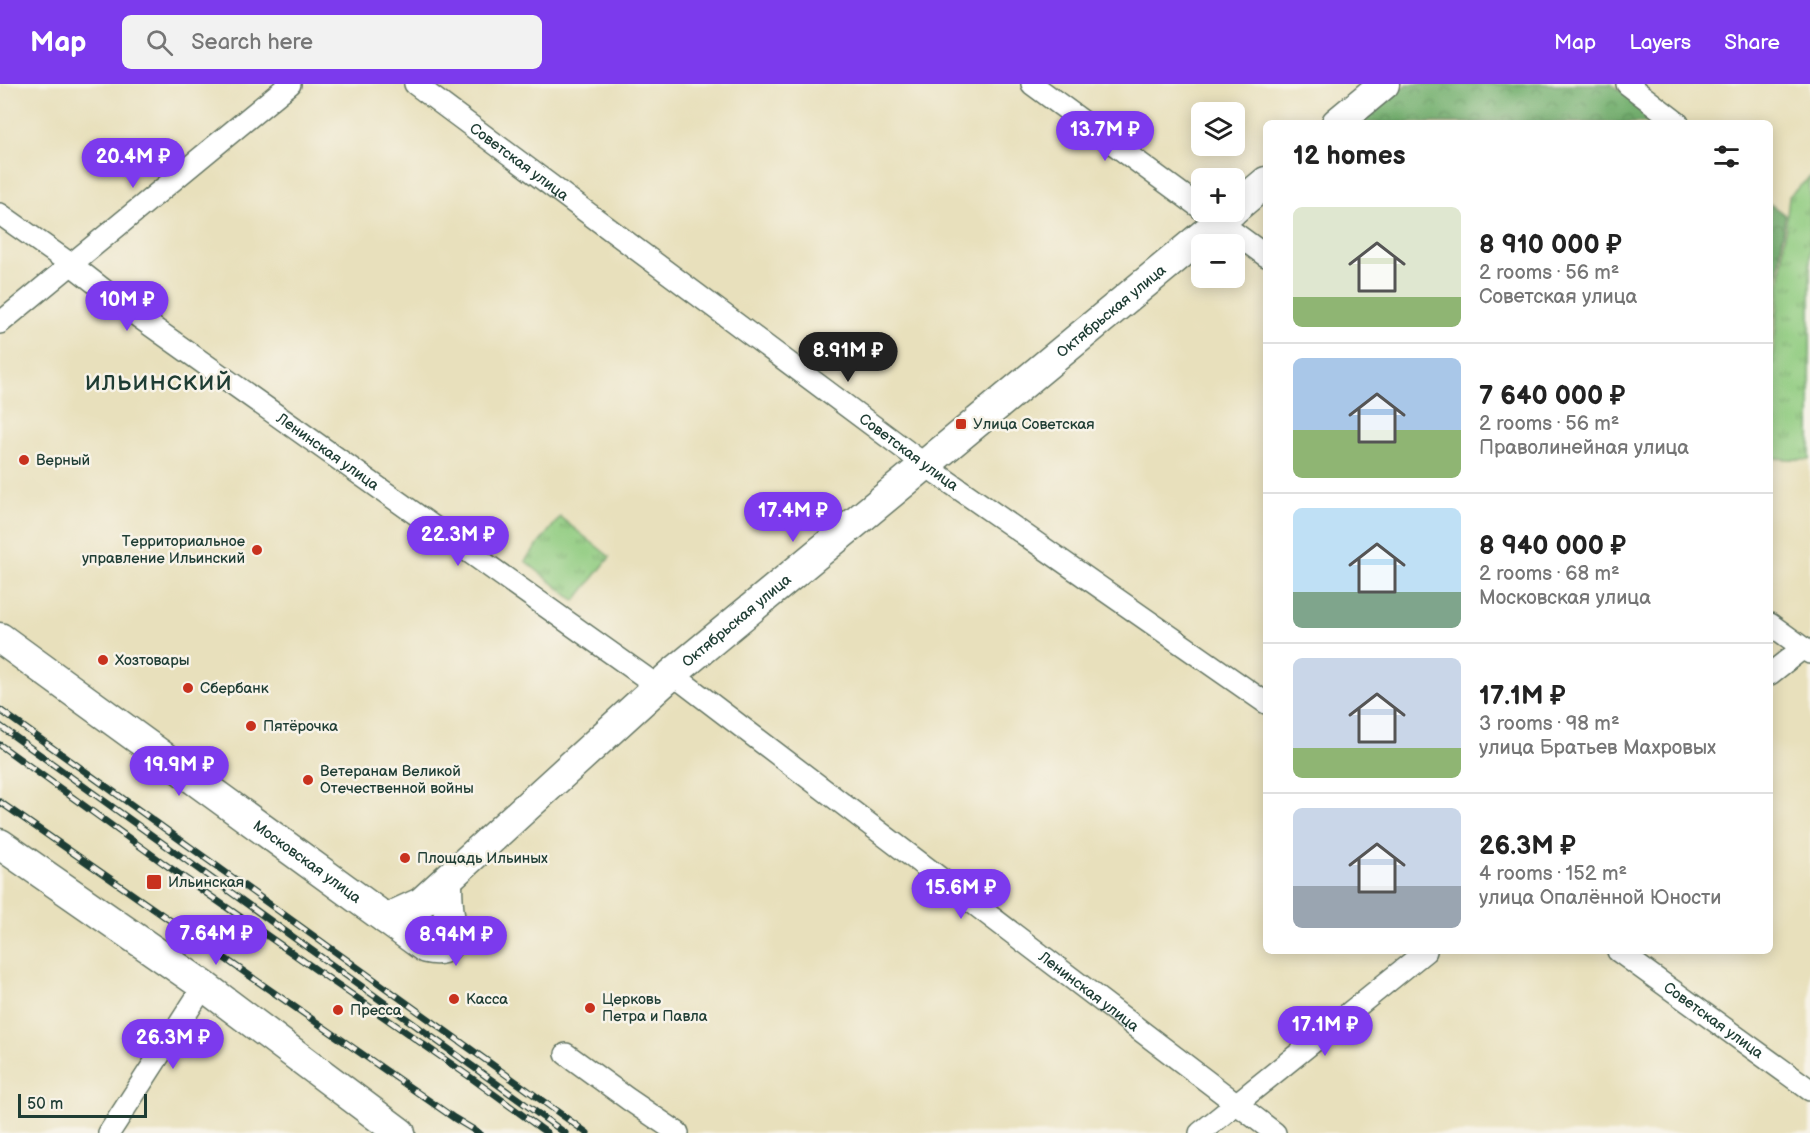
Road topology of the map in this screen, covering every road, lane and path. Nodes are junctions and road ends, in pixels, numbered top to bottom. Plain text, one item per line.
1 (290, 84) edge
2 (415, 84) edge
3 (1032, 84) edge
4 (1384, 84) edge
5 (1627, 84) edge
6 (1341, 120) edge
7 (1674, 120) edge
8 (1263, 184) edge
9 (1191, 194) edge
10 (1245, 196) edge
11 (0, 214) edge
12 (1208, 222) edge
13 (1228, 222) edge
14 (1263, 253) edge
15 (72, 265) junction
16 (0, 323) edge
17 (925, 465) junction
18 (1773, 626) edge
19 (0, 638) edge
20 (1807, 651) edge
21 (1773, 672) edge
22 (665, 681) junction
23 (1263, 701) edge
24 (0, 844) edge
25 (447, 880) junction
26 (386, 919) junction
27 (1422, 954) edge
28 (1622, 954) edge
29 (204, 986) junction
30 (566, 1054) dead end
31 (1810, 1090) edge
32 (1236, 1104) junction
33 (109, 1133) edge
34 (400, 1133) edge
35 (678, 1133) edge
36 (1200, 1133) edge
37 (1275, 1133) edge

1 - 15 street
2 - 17 street, Советская улица
3 - 9 street
4 - 6 main road
5 - 7 street
8 - 10 main road, Октябрьская улица
11 - 15 street, Ленинская улица
12 - 17 main road, Октябрьская улица
13 - 14 street
15 - 16 street
15 - 22 street, Ленинская улица
17 - 22 main road, Октябрьская улица
17 - 23 street, Советская улица
18 - 20 street
19 - 26 main road, Московская улица
20 - 21 street
22 - 25 main road, Октябрьская улица
22 - 32 street, Ленинская улица
24 - 29 main road
25 - 26 main road, Октябрьская улица
25 - 26 main road, Московская улица
27 - 32 street
28 - 31 street, Советская улица
29 - 33 street
29 - 34 main road
30 - 35 street
32 - 36 street
32 - 37 street, Ленинская улица

